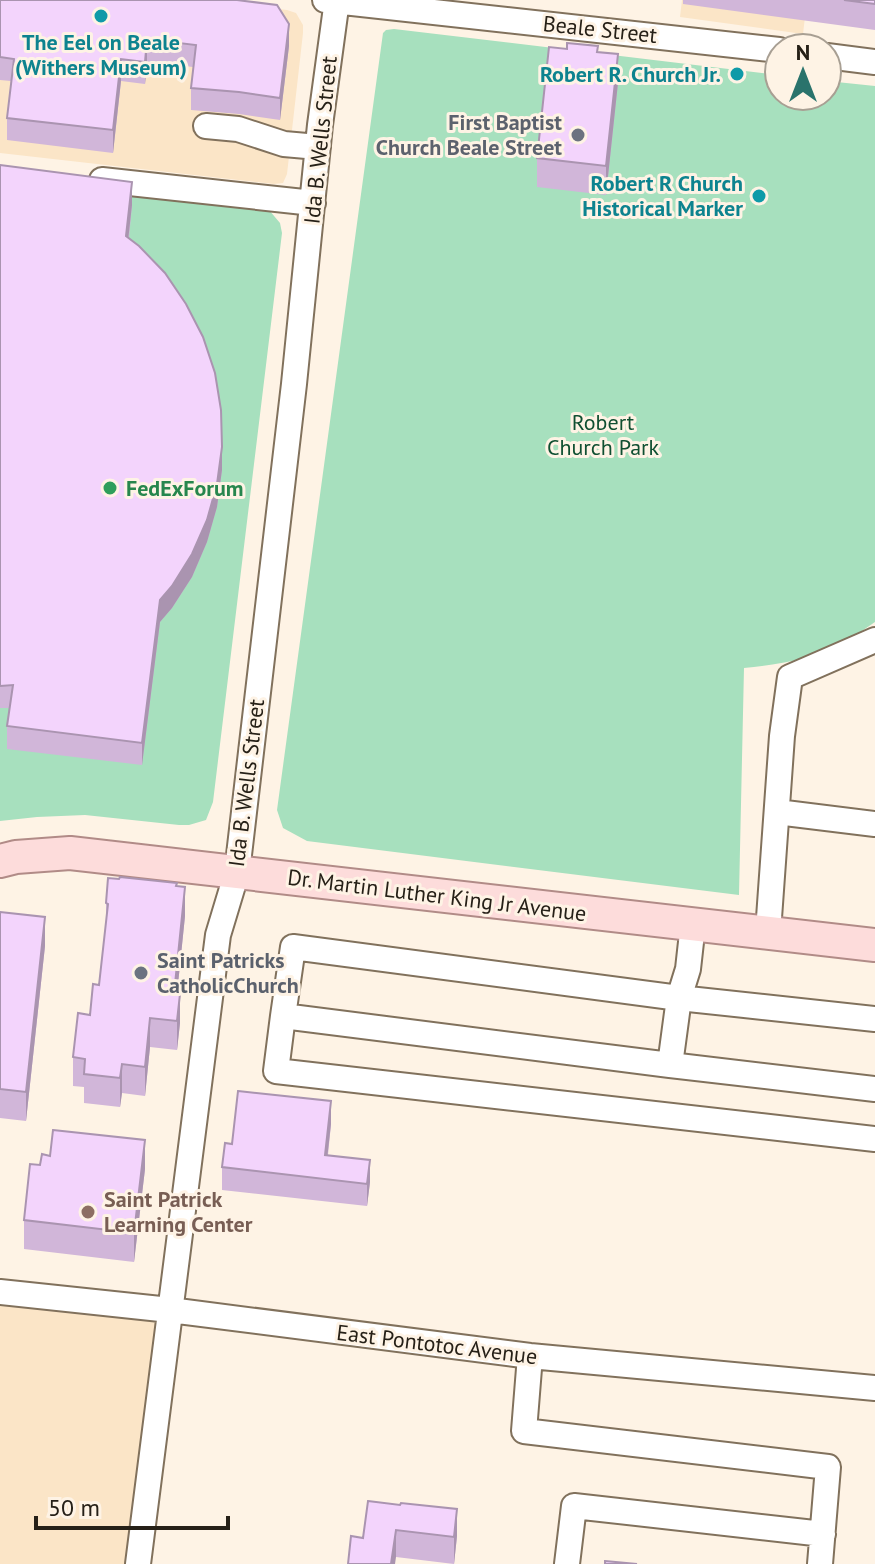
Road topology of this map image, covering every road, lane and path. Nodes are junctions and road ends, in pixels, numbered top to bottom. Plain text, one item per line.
1 (333, 0) edge
2 (477, 0) edge
3 (505, 18) junction
4 (763, 48) edge
5 (843, 58) edge
6 (875, 62) edge
7 (206, 126) dead end
8 (318, 147) junction
9 (75, 177) edge
10 (313, 203) junction
11 (875, 640) edge
12 (777, 812) junction
13 (875, 824) edge
14 (0, 861) edge
15 (237, 872) junction
16 (693, 924) junction
17 (768, 932) junction
18 (875, 945) edge
19 (679, 998) junction
20 (283, 1016) junction
21 (875, 1019) edge
22 (670, 1065) junction
23 (875, 1089) edge
24 (875, 1139) edge
25 (0, 1292) edge
26 (170, 1310) junction
27 (530, 1356) junction
28 (875, 1388) edge
29 (823, 1534) junction
30 (138, 1564) edge
31 (567, 1564) edge
32 (820, 1564) edge

1 - 3 street, Beale Street
1 - 8 street, Ida B. Wells Street
2 - 3 street
3 - 4 street, Beale Street
5 - 6 street
7 - 8 street
8 - 10 street, Ida B. Wells Street
9 - 10 street
10 - 15 street, Ida B. Wells Street
11 - 12 street
12 - 13 street
12 - 17 street
14 - 15 main road, Dr. Martin Luther King Jr Avenue
15 - 16 main road, Dr. Martin Luther King Jr Avenue
15 - 26 street, Ida B. Wells Street
16 - 17 main road, Dr. Martin Luther King Jr Avenue
16 - 19 street
17 - 18 main road, Dr. Martin Luther King Jr Avenue
19 - 20 street
19 - 21 street
19 - 22 street
20 - 22 street
20 - 24 street
22 - 23 street
25 - 26 street, East Pontotoc Avenue
26 - 27 street, East Pontotoc Avenue
26 - 30 street, Ida B. Wells Street
27 - 28 street, East Pontotoc Avenue
27 - 29 street
29 - 31 street
29 - 32 street

